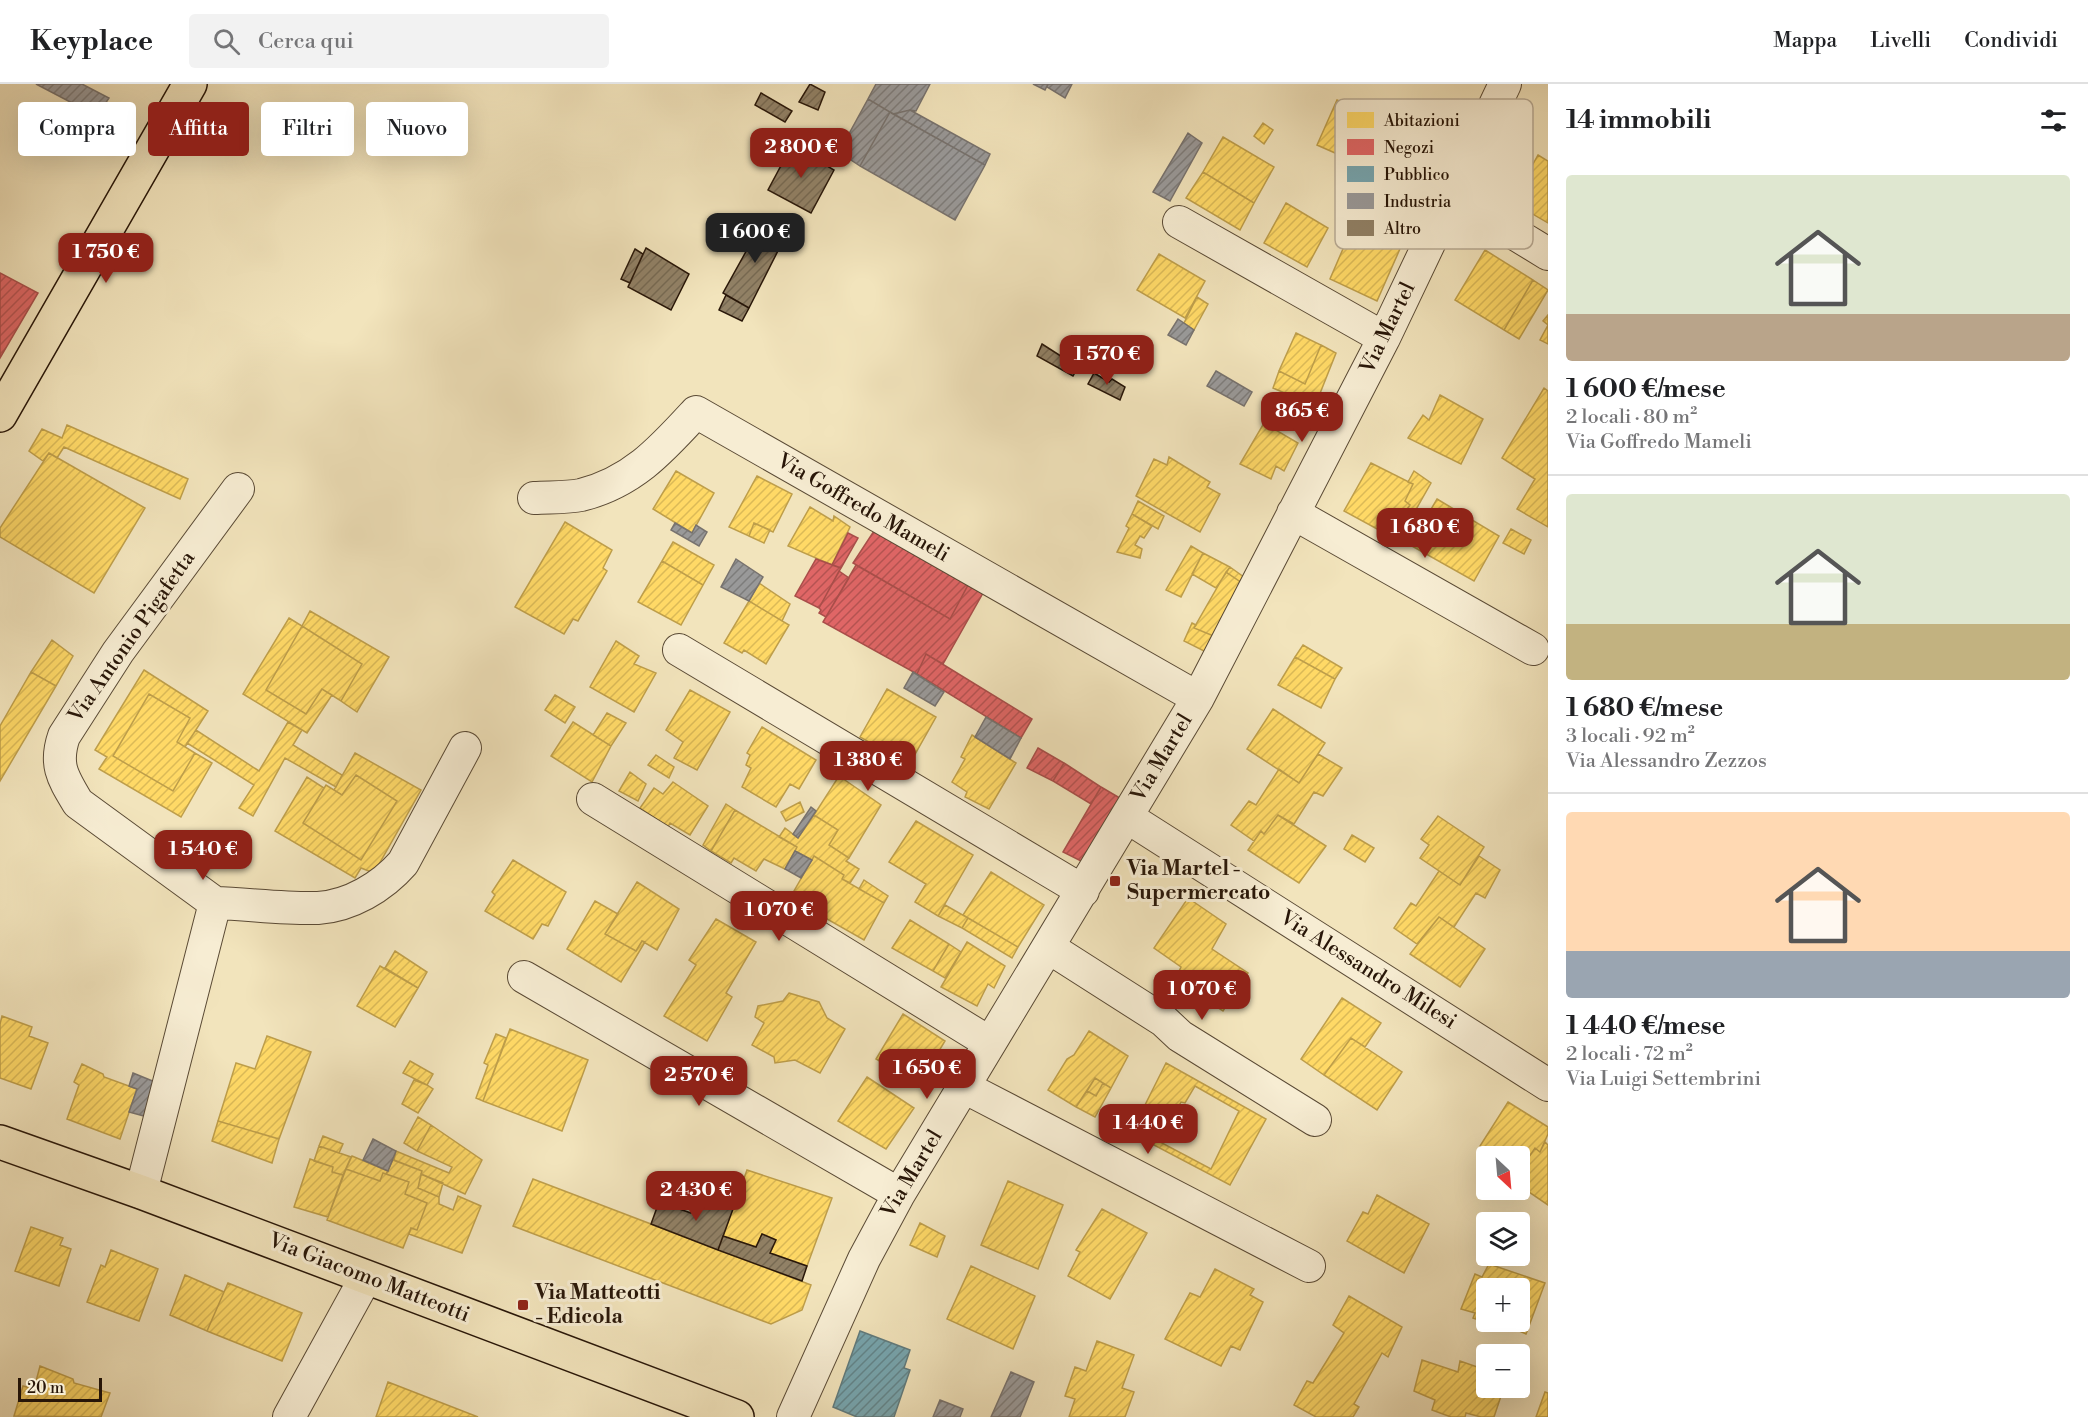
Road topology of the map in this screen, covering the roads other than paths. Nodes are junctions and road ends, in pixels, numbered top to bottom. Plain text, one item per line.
1 (190, 84) edge
2 (1505, 84) edge
3 (1498, 99) edge
4 (1179, 222) dead end
5 (1533, 245) edge
6 (1427, 249) edge
7 (1548, 254) edge
8 (1384, 338) junction
9 (0, 415) edge
10 (238, 489) dead end
11 (534, 498) dead end
12 (1293, 513) junction
13 (1533, 649) dead end
14 (679, 650) dead end
15 (1198, 698) junction
16 (465, 748) dead end
17 (593, 799) dead end
18 (1127, 817) junction
19 (1083, 891) junction
20 (216, 903) junction
21 (1048, 947) junction
22 (524, 977) dead end
23 (990, 1043) junction
24 (1548, 1085) edge
25 (964, 1087) junction
26 (1315, 1120) dead end
27 (0, 1142) edge
28 (141, 1192) junction
29 (899, 1194) junction
30 (1309, 1266) dead end
31 (366, 1277) junction
32 (289, 1417) edge
33 (737, 1417) edge
34 (793, 1417) edge

1 - 9 main road
2 - 3 street, Via Martel
4 - 8 street
5 - 7 street
6 - 8 street, Via Martel
8 - 12 street, Via Martel
10 - 20 street, Via Antonio Pigafetta
11 - 15 street, Via Goffredo Mameli
12 - 13 street
12 - 15 street, Via Martel
14 - 19 street
15 - 18 street, Via Martel
16 - 20 street
17 - 23 street
18 - 19 street, Via Martel
18 - 24 street, Via Alessandro Milesi
19 - 21 street, Via Martel
20 - 28 street
21 - 23 street, Via Martel
21 - 26 street
22 - 29 street
23 - 25 street, Via Martel
25 - 29 street, Via Martel
25 - 30 street
27 - 28 main road, Via Giacomo Matteotti
28 - 31 main road, Via Giacomo Matteotti
29 - 34 street, Via Martel
31 - 32 street
31 - 33 main road, Via Giacomo Matteotti

